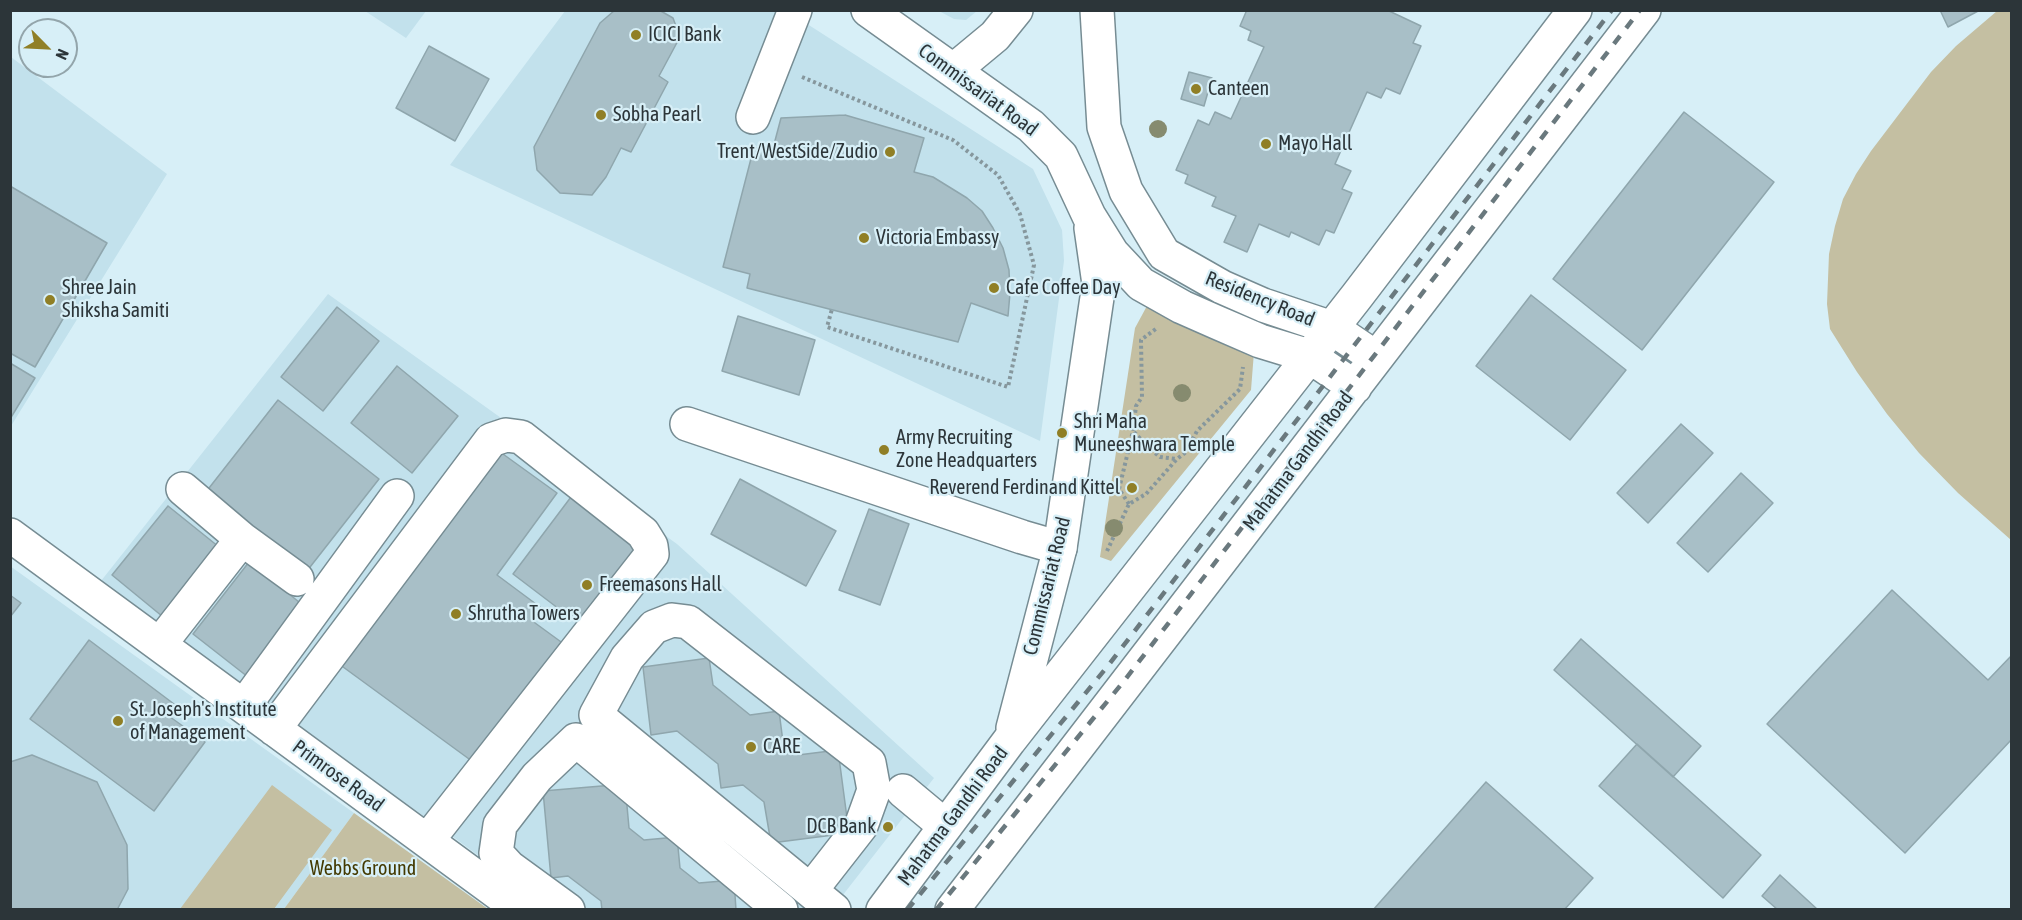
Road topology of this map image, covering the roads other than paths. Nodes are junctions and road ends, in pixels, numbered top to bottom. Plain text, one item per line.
1 (795, 10) edge
2 (868, 10) edge
3 (1016, 10) edge
4 (1097, 10) edge
5 (1575, 10) edge
6 (1644, 10) edge
7 (954, 70) junction
8 (753, 117) dead end
9 (1089, 216) junction
10 (1332, 328) junction
11 (1309, 356) junction
12 (1376, 358) junction
13 (1355, 387) junction
14 (687, 424) dead end
15 (183, 489) dead end
16 (398, 496) dead end
17 (10, 535) edge
18 (242, 539) junction
19 (1060, 548) junction
20 (297, 579) dead end
21 (160, 644) junction
22 (244, 706) junction
23 (586, 727) junction
24 (274, 729) junction
25 (1009, 741) junction
26 (903, 791) dead end
27 (945, 826) junction
28 (427, 841) junction
29 (823, 900) edge
30 (521, 909) edge
31 (568, 909) edge
32 (781, 909) edge
33 (883, 909) edge
34 (951, 909) edge

1 - 8 main road
2 - 7 main road, Commissariat Road
3 - 7 main road
4 - 10 main road, Residency Road
5 - 10 main road, Mahatma Gandhi Road
6 - 12 main road, Mahatma Gandhi Road
7 - 9 main road, Commissariat Road
9 - 11 main road, Commissariat Road
9 - 19 main road, Commissariat Road
10 - 11 main road, Mahatma Gandhi Road
10 - 12 main road, Residency Road
11 - 13 main road, Commissariat Road
11 - 25 main road, Mahatma Gandhi Road
12 - 13 main road, Mahatma Gandhi Road
13 - 34 main road, Mahatma Gandhi Road
14 - 19 main road
15 - 18 main road
16 - 22 main road
17 - 21 main road, Primrose Road
18 - 20 main road
18 - 21 main road
19 - 25 main road, Commissariat Road
21 - 22 main road, Primrose Road
22 - 24 main road, Primrose Road
23 - 29 main road
23 - 29 main road
23 - 31 main road
23 - 32 main road
24 - 28 main road, Primrose Road
24 - 28 main road
25 - 27 main road, Mahatma Gandhi Road
26 - 27 main road
27 - 33 main road, Mahatma Gandhi Road
28 - 30 main road, Primrose Road

